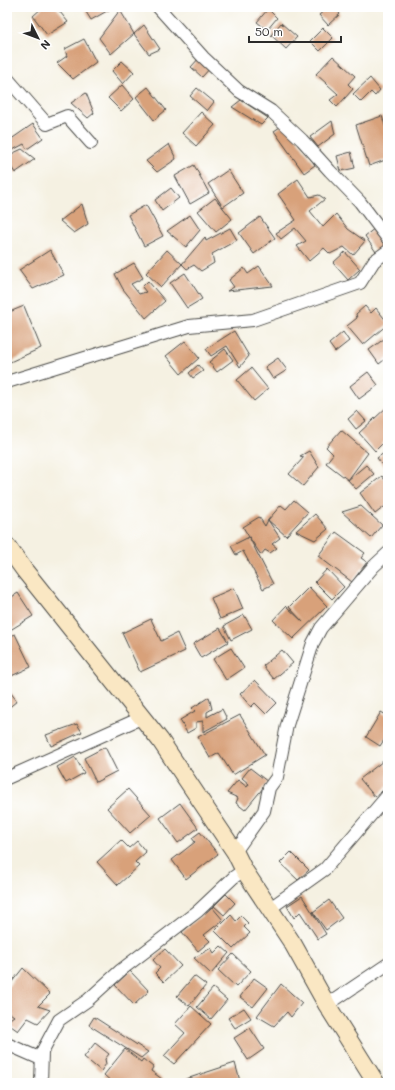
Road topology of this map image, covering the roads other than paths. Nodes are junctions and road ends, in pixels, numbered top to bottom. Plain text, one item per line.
1 (158, 7) edge
2 (7, 78) edge
3 (91, 143) dead end
4 (388, 239) edge
5 (388, 251) edge
6 (7, 382) edge
7 (7, 546) edge
8 (388, 553) edge
9 (141, 718) junction
10 (7, 778) edge
11 (388, 795) edge
12 (235, 852) junction
13 (244, 870) junction
14 (269, 909) junction
15 (388, 964) edge
16 (327, 1005) junction
17 (7, 1044) edge
18 (41, 1059) junction
19 (41, 1083) edge
20 (376, 1083) edge

1 - 4 street
2 - 3 street
5 - 6 street
7 - 9 street
8 - 12 street
9 - 10 street
9 - 12 street
11 - 14 street
12 - 13 street
13 - 14 street
13 - 18 street
14 - 16 street
15 - 16 street
16 - 20 street
17 - 18 street
18 - 19 street

